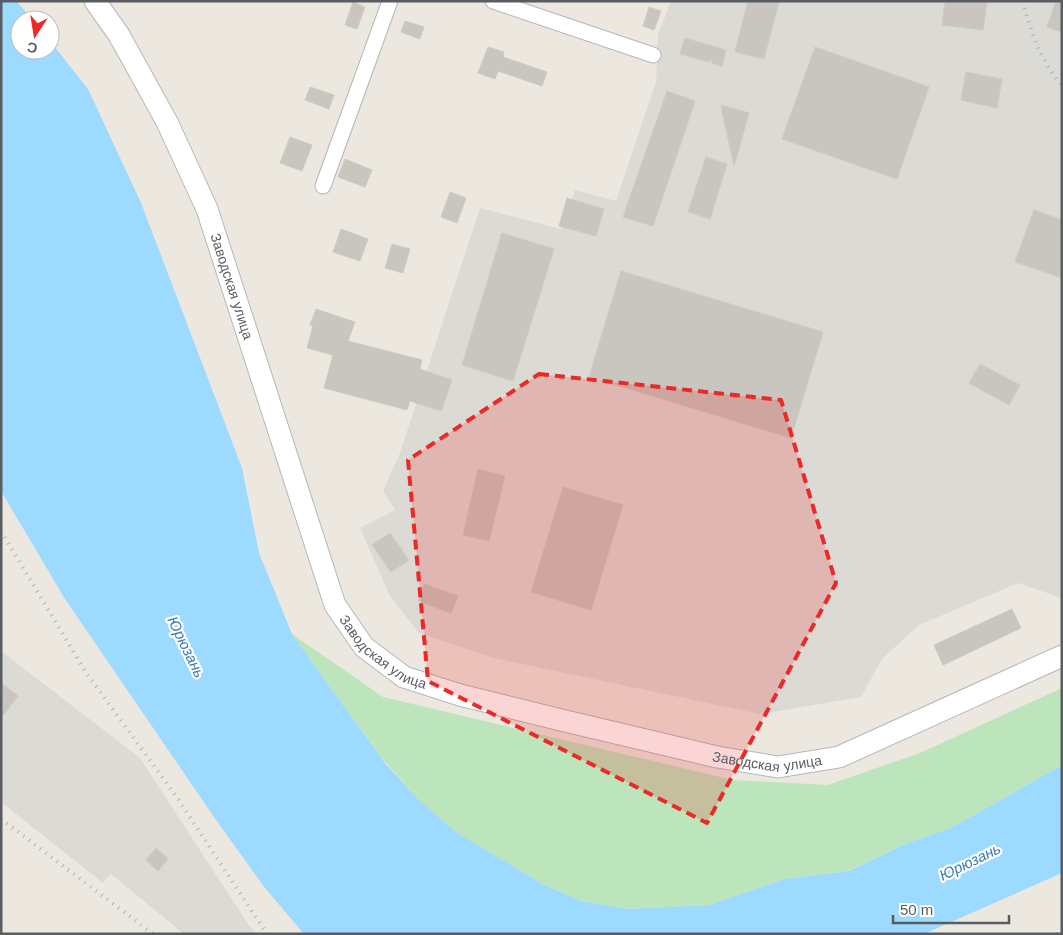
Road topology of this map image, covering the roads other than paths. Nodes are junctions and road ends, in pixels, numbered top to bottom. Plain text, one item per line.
1 (95, 1) edge
2 (390, 1) edge
3 (493, 1) edge
4 (653, 55) dead end
5 (323, 186) dead end
6 (1062, 656) edge

1 - 6 street, Заводская улица
2 - 5 street
3 - 4 street

